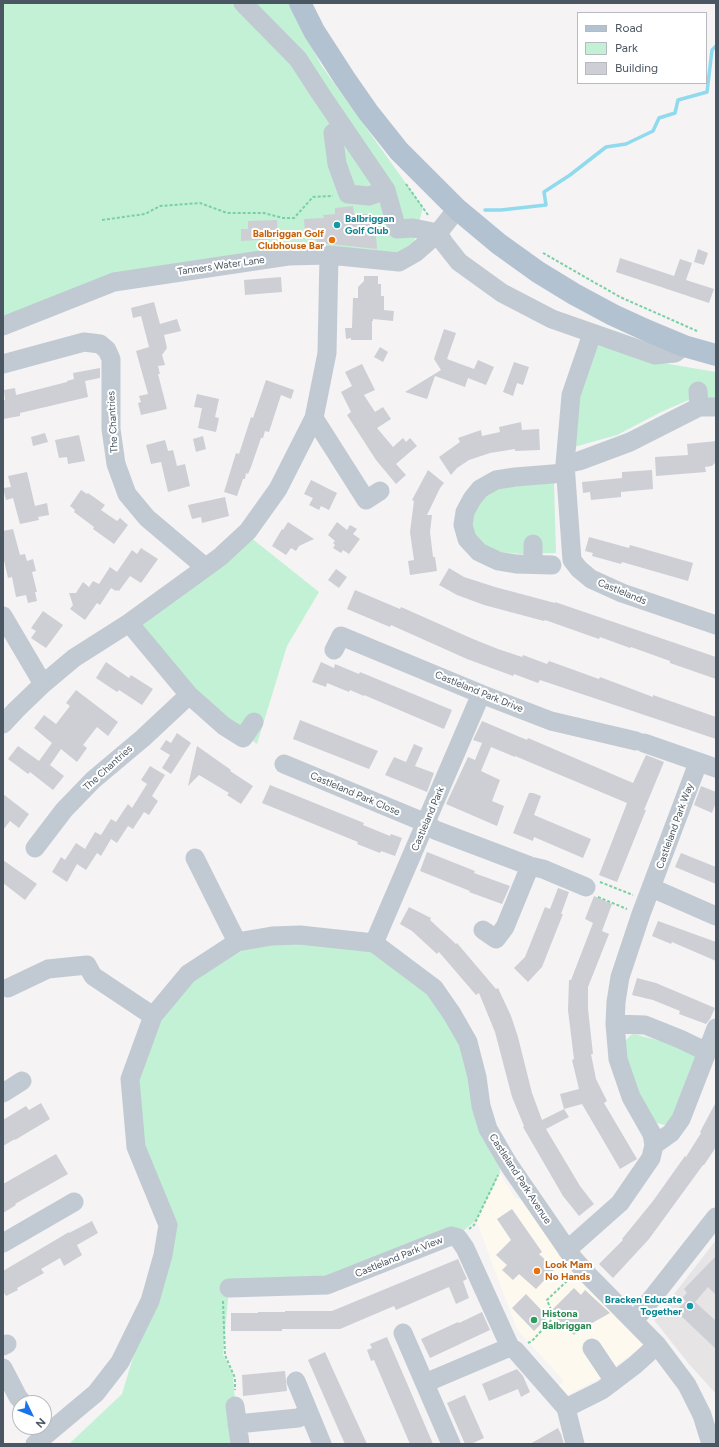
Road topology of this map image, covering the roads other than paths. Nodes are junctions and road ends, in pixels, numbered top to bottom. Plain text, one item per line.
1 (243, 3) edge
2 (300, 3) edge
3 (342, 125) junction
4 (386, 190) junction
5 (457, 209) junction
6 (438, 234) junction
7 (329, 255) junction
8 (3, 326) edge
9 (592, 334) junction
10 (684, 346) junction
11 (716, 355) edge
12 (3, 364) edge
13 (704, 402) dead end
14 (314, 418) junction
15 (565, 469) junction
16 (380, 491) dead end
17 (533, 544) dead end
18 (533, 563) junction
19 (552, 565) dead end
20 (205, 568) junction
21 (3, 616) edge
22 (129, 623) junction
23 (716, 625) edge
24 (334, 650) dead end
25 (43, 684) junction
26 (481, 694) junction
27 (189, 695) junction
28 (254, 722) dead end
29 (3, 724) edge
30 (698, 763) junction
31 (284, 764) dead end
32 (716, 768) edge
33 (426, 823) junction
34 (35, 848) dead end
35 (530, 866) junction
36 (195, 869) dead end
37 (591, 884) road end
38 (647, 901) junction
39 (716, 916) edge
40 (483, 930) dead end
41 (237, 942) junction
42 (374, 943) junction
43 (8, 988) dead end
44 (153, 1016) junction
45 (615, 1024) junction
46 (716, 1028) edge
47 (706, 1052) junction
48 (22, 1081) dead end
49 (3, 1093) edge
50 (654, 1145) junction
51 (74, 1202) dead end
52 (714, 1220) edge
53 (3, 1243) edge
54 (567, 1250) junction
55 (240, 1283) road end
56 (634, 1321) junction
57 (404, 1333) dead end
58 (657, 1345) junction
59 (592, 1348) dead end
60 (513, 1349) junction
61 (3, 1368) edge
62 (296, 1381) dead end
63 (614, 1381) junction
64 (425, 1383) junction
65 (17, 1395) edge
66 (566, 1408) junction
67 (309, 1413) junction
68 (52, 1427) edge
69 (240, 1444) edge
70 (322, 1444) edge
71 (451, 1444) edge
72 (575, 1444) edge
73 (711, 1444) edge

1 - 3 street
2 - 5 main road
3 - 4 street
3 - 4 street
4 - 6 street
5 - 6 street, Tanners Water Lane
5 - 10 main road
6 - 7 street, Tanners Water Lane
6 - 9 street
7 - 8 street, Tanners Water Lane
7 - 14 street
9 - 10 street
9 - 15 street, Castlelands
10 - 11 main road
12 - 20 street, The Chantries
13 - 15 street
14 - 16 street
14 - 20 street
15 - 18 street
15 - 23 street, Castlelands
17 - 18 street
18 - 19 street
20 - 22 street
21 - 25 street
22 - 25 street
22 - 27 street
24 - 26 street, Castleland Park Drive
25 - 29 street
26 - 30 street, Castleland Park Drive
26 - 33 street, Castleland Park
27 - 28 street
27 - 34 street, The Chantries
30 - 32 street
30 - 38 street, Castleland Park Way
31 - 33 street, Castleland Park Close
33 - 35 street, Castleland Park Close
33 - 42 street, Castleland Park
35 - 37 street, Castleland Park Close
35 - 40 street
36 - 41 street
38 - 39 street
38 - 45 street, Castleland Park Way
41 - 42 street
41 - 44 street
42 - 54 street, Castleland Park Avenue
43 - 44 street
44 - 68 street
45 - 47 street
45 - 50 street, Castleland Park Way
46 - 47 street
47 - 50 street
48 - 49 street
50 - 54 street
51 - 53 street
52 - 56 street
54 - 56 street
55 - 60 street, Castleland Park View
56 - 58 street
57 - 64 street
58 - 63 street
58 - 73 street
59 - 63 street
60 - 64 street
60 - 66 street, Castleland Park View
61 - 65 street
62 - 67 street
63 - 66 street
64 - 71 street
66 - 72 street, Castleland Park View
67 - 69 street
67 - 70 street

